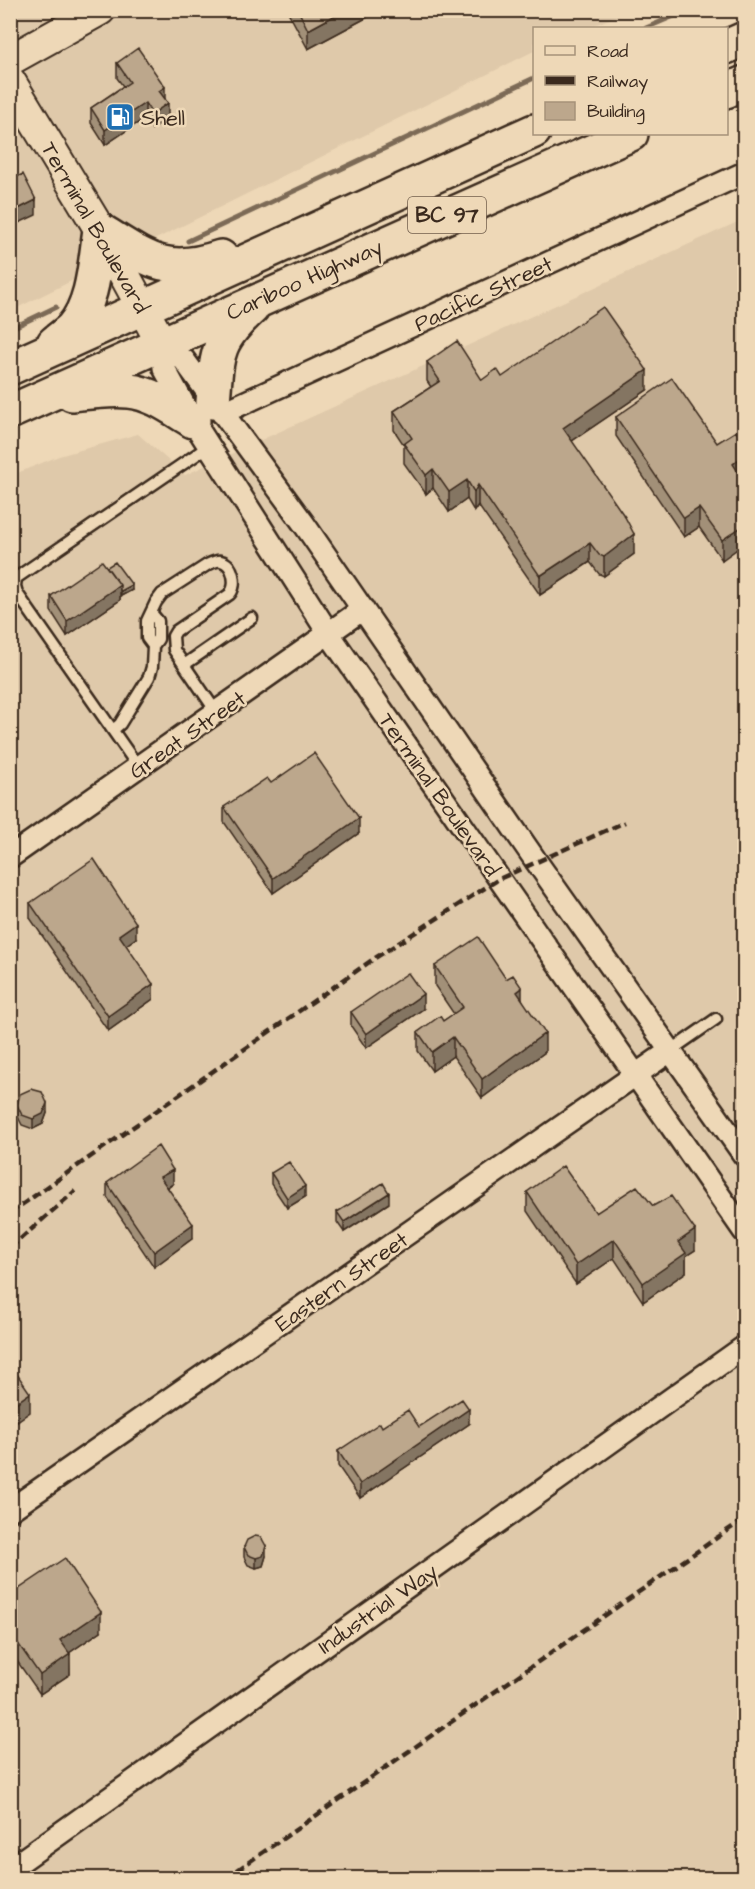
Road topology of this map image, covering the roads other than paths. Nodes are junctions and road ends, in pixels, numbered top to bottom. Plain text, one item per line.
1 (100, 10) edge
2 (744, 39) edge
3 (728, 46) edge
4 (10, 60) edge
5 (10, 81) edge
6 (744, 83) edge
7 (728, 90) edge
8 (533, 131) edge
9 (629, 135) edge
10 (499, 146) junction
11 (744, 173) edge
12 (351, 213) junction
13 (100, 230) junction
14 (263, 297) junction
15 (142, 308) junction
16 (162, 344) junction
17 (42, 354) junction
18 (10, 368) edge
19 (10, 393) edge
20 (46, 397) junction
21 (10, 412) edge
22 (209, 420) junction
23 (363, 609) junction
24 (252, 618) dead end
25 (329, 634) junction
26 (184, 665) junction
27 (217, 713) junction
28 (113, 730) junction
29 (139, 768) junction
30 (10, 857) edge
31 (716, 1019) dead end
32 (670, 1051) junction
33 (636, 1076) junction
34 (744, 1155) edge
35 (744, 1231) edge
36 (744, 1347) edge
37 (10, 1510) edge
38 (10, 1869) edge

1 - 4 street
2 - 3 highway
5 - 13 street, Terminal Boulevard
6 - 7 highway
8 - 10 highway, Cariboo Highway / BC 97
9 - 14 highway, Cariboo Highway / BC 97
10 - 12 highway, Cariboo Highway / BC 97
10 - 16 highway
11 - 22 street, Pacific Street
12 - 13 highway
12 - 15 highway, Cariboo Highway / BC 97
13 - 15 street, Terminal Boulevard
13 - 17 highway
14 - 16 highway, Cariboo Highway / BC 97
14 - 22 highway
15 - 16 street, Terminal Boulevard
15 - 17 highway, Cariboo Highway / BC 97
15 - 19 highway
16 - 20 highway, Cariboo Highway / BC 97
16 - 22 street, Terminal Boulevard
17 - 18 highway, Cariboo Highway / BC 97
20 - 21 highway, Cariboo Highway / BC 97
20 - 22 highway
22 - 23 street, Terminal Boulevard
22 - 25 street, Terminal Boulevard
22 - 28 lane
23 - 25 street, Great Street
23 - 32 street, Terminal Boulevard
24 - 26 lane
25 - 27 street, Great Street
25 - 33 street, Terminal Boulevard
26 - 27 lane
26 - 28 lane
27 - 29 street, Great Street
28 - 29 lane
29 - 30 street, Great Street
31 - 32 lane
32 - 33 street, Eastern Street
32 - 34 street, Terminal Boulevard
33 - 35 street, Terminal Boulevard
33 - 37 street, Eastern Street
36 - 38 street, Industrial Way

